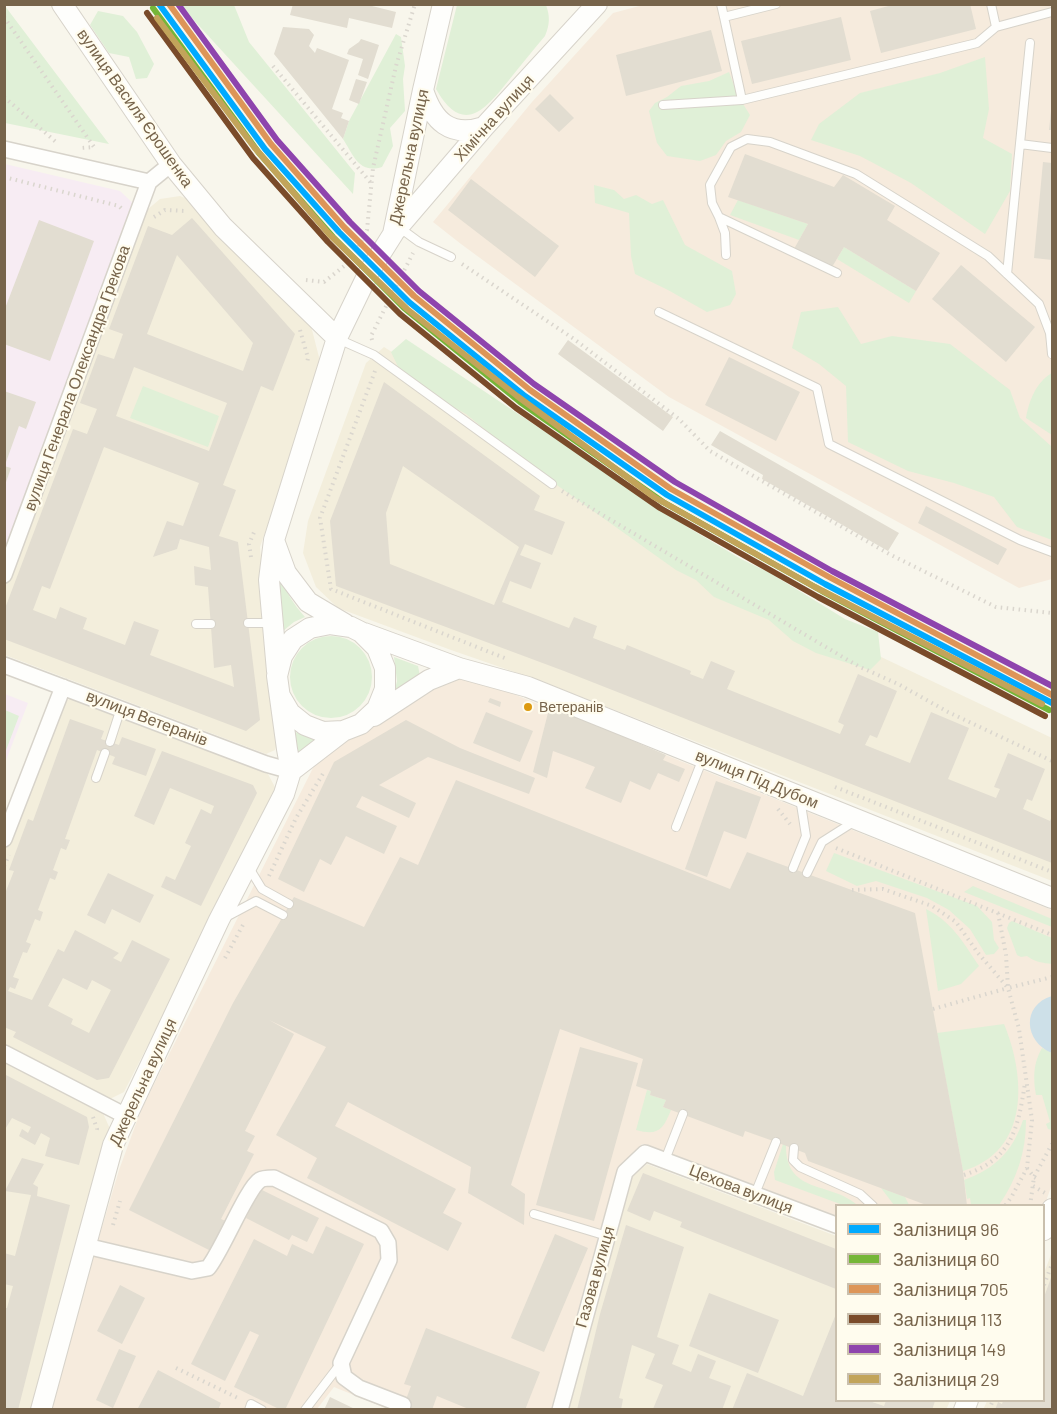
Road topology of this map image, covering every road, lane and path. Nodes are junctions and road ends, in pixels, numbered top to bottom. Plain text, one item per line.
1 (62, 4) edge
2 (415, 4) edge
3 (444, 4) edge
4 (597, 4) edge
5 (721, 4) edge
6 (776, 4) edge
7 (990, 4) edge
8 (1053, 12) edge
9 (4, 17) edge
10 (724, 17) junction
11 (996, 27) junction
12 (1030, 43) dead end
13 (273, 66) dead end
14 (423, 90) junction
15 (4, 98) edge
16 (742, 100) junction
17 (663, 105) dead end
18 (484, 127) junction
19 (1020, 144) junction
20 (74, 148) dead end
21 (1053, 148) edge
22 (4, 149) edge
23 (64, 149) dead end
24 (171, 164) junction
25 (4, 177) edge
26 (149, 182) junction
27 (371, 183) junction
28 (119, 206) dead end
29 (719, 217) junction
30 (396, 231) junction
31 (419, 242) junction
32 (726, 255) dead end
33 (451, 257) joint
34 (837, 273) dead end
35 (1007, 274) junction
36 (298, 276) dead end
37 (659, 312) dead end
38 (293, 322) dead end
39 (337, 338) junction
40 (1053, 354) edge
41 (374, 355) junction
42 (306, 369) dead end
43 (552, 484) joint
44 (258, 522) dead end
45 (274, 540) junction
46 (1053, 552) edge
47 (251, 562) dead end
48 (4, 575) edge
49 (330, 589) dead end
50 (1053, 613) edge
51 (248, 623) dead end
52 (271, 623) junction
53 (196, 624) dead end
54 (211, 624) dead end
55 (356, 630) junction
56 (4, 664) edge
57 (459, 668) junction
58 (278, 686) junction
59 (63, 687) junction
60 (121, 708) junction
61 (352, 728) junction
62 (110, 742) dead end
63 (105, 753) dead end
64 (703, 757) junction
65 (1053, 761) edge
66 (329, 763) dead end
67 (291, 771) junction
68 (96, 778) dead end
69 (800, 797) junction
70 (777, 808) dead end
71 (856, 820) junction
72 (676, 827) dead end
73 (806, 836) junction
74 (4, 839) edge
75 (822, 842) junction
76 (248, 864) junction
77 (792, 868) dead end
78 (807, 873) dead end
79 (262, 889) junction
80 (852, 890) dead end
81 (1053, 898) edge
82 (256, 901) junction
83 (289, 904) dead end
84 (998, 913) junction
85 (283, 915) dead end
86 (219, 920) junction
87 (1053, 935) edge
88 (224, 961) dead end
89 (1053, 977) edge
90 (1008, 988) junction
91 (933, 1009) dead end
92 (4, 1053) edge
93 (1026, 1077) junction
94 (92, 1114) dead end
95 (683, 1114) dead end
96 (126, 1116) junction
97 (94, 1140) dead end
98 (776, 1142) dead end
99 (1053, 1144) edge
100 (794, 1148) dead end
101 (645, 1153) joint
102 (665, 1160) junction
103 (1027, 1168) junction
104 (964, 1175) dead end
105 (1034, 1177) junction
106 (1039, 1180) dead end
107 (755, 1194) junction
108 (871, 1204) edge
109 (1006, 1204) edge
110 (1030, 1204) edge
111 (1053, 1209) edge
112 (534, 1214) dead end
113 (835, 1224) edge
114 (1045, 1228) edge
115 (607, 1236) junction
116 (86, 1246) junction
117 (1053, 1264) edge
118 (1045, 1282) edge
119 (341, 1363) junction
120 (176, 1368) dead end
121 (404, 1405) dead end
122 (250, 1407) edge
123 (41, 1410) edge
124 (262, 1410) edge
125 (305, 1410) edge
126 (560, 1410) edge

1 - 24 street, вулиця Василя Єрошенка
2 - 27 path
3 - 14 street, Джерельна вулиця
4 - 18 street, Хімічна вулиця
5 - 10 lane
6 - 10 lane
7 - 11 lane
8 - 11 lane
9 - 20 path
10 - 16 lane
11 - 16 lane
12 - 19 lane
13 - 27 path
14 - 18 street
14 - 30 street, Джерельна вулиця
15 - 23 path
16 - 17 lane
18 - 30 street, Хімічна вулиця
19 - 21 lane
19 - 35 lane
22 - 26 street
24 - 26 street
24 - 39 street, вулиця Василя Єрошенка
25 - 28 path
26 - 48 street, вулиця Генерала Олександра Грекова
27 - 36 path
29 - 32 lane
29 - 34 lane
29 - 35 lane
30 - 31 lane
30 - 39 street, Джерельна вулиця
31 - 33 lane
31 - 41 path
33 - 50 path
35 - 40 lane
37 - 46 lane
38 - 42 path
39 - 41 lane
39 - 45 street, Джерельна вулиця
41 - 43 lane
41 - 49 path
43 - 65 path
44 - 47 path
45 - 52 street, Джерельна вулиця
45 - 55 street
51 - 52 lane
52 - 58 street, Джерельна вулиця
53 - 54 lane
55 - 57 street, вулиця Під Дубом
55 - 58 street
55 - 61 street
56 - 59 street, вулиця Ветеранів
57 - 61 street
57 - 64 street, вулиця Під Дубом
58 - 61 street
58 - 67 street, Джерельна вулиця
59 - 60 street, вулиця Ветеранів
59 - 74 street
60 - 62 lane
60 - 67 street, вулиця Ветеранів
61 - 67 street
63 - 68 lane
64 - 69 street, вулиця Під Дубом
64 - 72 lane
66 - 79 path
67 - 76 street, Джерельна вулиця
69 - 71 street, вулиця Під Дубом
69 - 73 lane
70 - 73 path
71 - 75 lane
71 - 81 street, вулиця Під Дубом
73 - 77 lane
75 - 78 lane
75 - 84 path
76 - 79 lane
76 - 86 street, Джерельна вулиця
79 - 83 lane
80 - 90 path
82 - 85 lane
82 - 86 lane
82 - 88 path
84 - 87 path
84 - 90 path
86 - 96 street, Джерельна вулиця
89 - 90 path
90 - 91 path
90 - 93 path
92 - 96 street
93 - 103 path
93 - 104 path
94 - 97 path
95 - 102 lane
96 - 116 street, Джерельна вулиця
98 - 107 lane
99 - 105 path
100 - 108 lane
101 - 102 street, Цехова вулиця
101 - 115 street, Газова вулиця
102 - 107 street, Цехова вулиця
103 - 105 path
103 - 109 path
105 - 106 path
105 - 110 path
107 - 113 street, Цехова вулиця
111 - 114 street
112 - 115 lane
115 - 126 street, Газова вулиця
116 - 119 street
116 - 123 street, Джерельна вулиця
117 - 118 path
119 - 121 street
119 - 125 lane
120 - 122 path
122 - 124 lane

